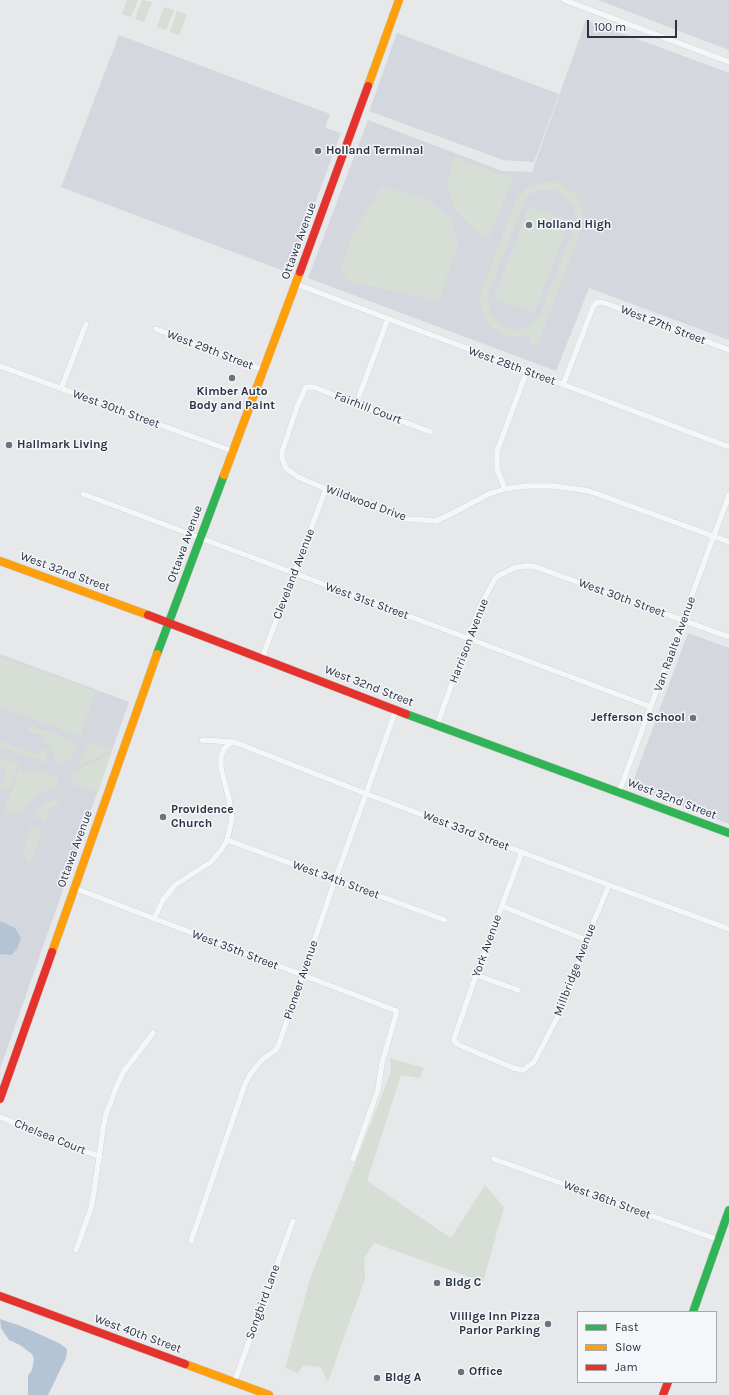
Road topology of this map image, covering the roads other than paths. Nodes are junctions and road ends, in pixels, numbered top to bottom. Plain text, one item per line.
1 (399, 0) edge
2 (564, 0) edge
3 (729, 62) edge
4 (296, 284) junction
5 (388, 319) junction
6 (86, 324) dead end
7 (156, 329) dead end
8 (729, 350) edge
9 (0, 366) edge
10 (263, 370) junction
11 (527, 371) junction
12 (563, 384) junction
13 (306, 387) joint
14 (61, 389) junction
15 (356, 404) junction
16 (431, 432) dead end
17 (729, 447) edge
18 (232, 451) junction
19 (326, 489) junction
20 (505, 489) junction
21 (83, 494) dead end
22 (729, 495) edge
23 (714, 536) junction
24 (200, 539) junction
25 (729, 542) edge
26 (0, 561) edge
27 (514, 568) joint
28 (294, 574) junction
29 (683, 620) junction
30 (169, 622) junction
31 (729, 637) edge
32 (469, 638) junction
33 (262, 658) junction
34 (652, 706) junction
35 (396, 710) junction
36 (437, 725) junction
37 (202, 740) dead end
38 (234, 742) junction
39 (619, 792) junction
40 (367, 794) junction
41 (729, 833) edge
42 (227, 840) junction
43 (522, 852) junction
44 (335, 880) junction
45 (609, 885) junction
46 (74, 888) junction
47 (502, 906) junction
48 (154, 919) junction
49 (445, 920) dead end
50 (729, 928) edge
51 (586, 940) junction
52 (303, 975) junction
53 (476, 975) junction
54 (518, 990) dead end
55 (153, 1033) dead end
56 (454, 1041) joint
57 (0, 1099) edge
58 (0, 1117) edge
59 (100, 1157) junction
60 (353, 1159) dead end
61 (494, 1159) dead end
62 (729, 1210) edge
63 (293, 1221) dead end
64 (719, 1240) junction
65 (191, 1241) dead end
66 (76, 1250) dead end
67 (0, 1296) edge
68 (693, 1311) edge
69 (234, 1383) junction
70 (668, 1383) edge
71 (269, 1395) edge
72 (663, 1395) edge

1 - 4 street, Ottawa Avenue
2 - 3 street
4 - 5 street, West 28th Street
4 - 10 street, Ottawa Avenue
5 - 11 street, West 28th Street
5 - 15 street
6 - 14 street
7 - 10 street, West 29th Street
8 - 12 street, West 27th Street
9 - 14 street, West 30th Street
10 - 18 street, Ottawa Avenue
11 - 12 street, West 28th Street
11 - 20 street
12 - 17 street, West 28th Street
13 - 15 street, Fairhill Court
13 - 19 street, Wildwood Drive
14 - 18 street, West 30th Street
15 - 16 street, Fairhill Court
18 - 24 street, Ottawa Avenue
19 - 20 street, Wildwood Drive
19 - 28 street, Cleveland Avenue
20 - 23 street, Wildwood Drive
21 - 24 street, West 31st Street
22 - 23 street, Van Raalte Avenue
23 - 25 street
23 - 29 street, Van Raalte Avenue
24 - 28 street, West 31st Street
24 - 30 street, Ottawa Avenue
26 - 30 street, West 32nd Street
27 - 29 street, West 30th Street
27 - 32 street, Harrison Avenue
28 - 32 street, West 31st Street
28 - 33 street, Cleveland Avenue
29 - 31 street, West 30th Street
29 - 34 street, Van Raalte Avenue
30 - 33 street, West 32nd Street
30 - 46 street, Ottawa Avenue
32 - 34 street, West 31st Street
32 - 36 street, Harrison Avenue
33 - 35 street, West 32nd Street
34 - 39 street, Van Raalte Avenue
35 - 36 street, West 32nd Street
35 - 40 street, Pioneer Avenue
36 - 39 street, West 32nd Street
37 - 38 street, West 33rd Street
38 - 40 street, West 33rd Street
38 - 42 street
39 - 41 street, West 32nd Street
40 - 43 street, West 33rd Street
40 - 44 street, Pioneer Avenue
42 - 44 street, West 34th Street
42 - 48 street
43 - 45 street, West 33rd Street
43 - 47 street, York Avenue
44 - 49 street, West 34th Street
44 - 52 street, Pioneer Avenue
45 - 50 street, West 33rd Street
45 - 51 street, Millbridge Avenue
46 - 48 street, West 35th Street
46 - 57 street, Ottawa Avenue
47 - 51 street
47 - 53 street, York Avenue
48 - 52 street, West 35th Street
51 - 56 street, Millbridge Avenue
52 - 60 street, West 35th Street
52 - 65 street, Pioneer Avenue
53 - 54 street
53 - 56 street, York Avenue
55 - 59 street, Chelsea Court
58 - 59 street, Chelsea Court
59 - 66 street, Chelsea Court
61 - 64 street, West 36th Street
62 - 64 street
63 - 69 street, Songbird Lane
64 - 68 street
67 - 69 street, West 40th Street
69 - 71 street, West 40th Street
70 - 72 street

